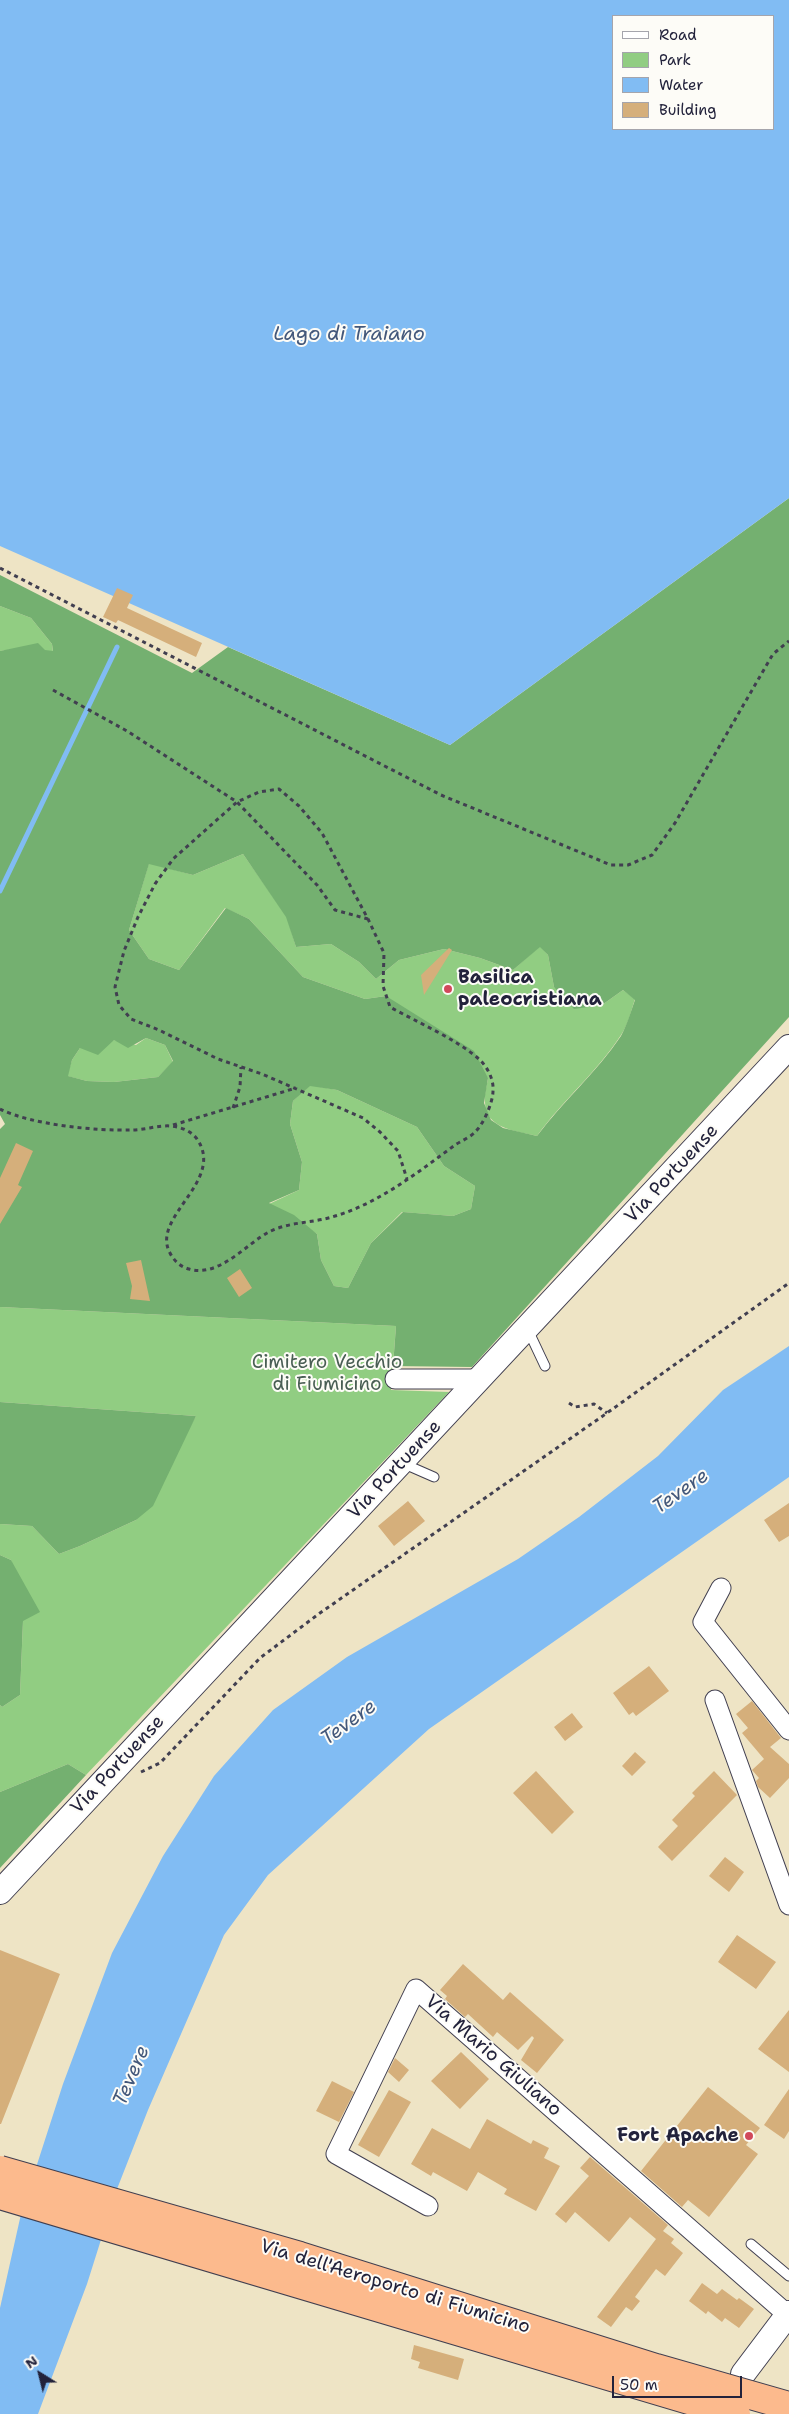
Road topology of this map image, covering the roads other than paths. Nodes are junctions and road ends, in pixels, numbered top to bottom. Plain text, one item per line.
1 (789, 1047) edge
2 (527, 1329) junction
3 (545, 1366) dead end
4 (395, 1379) dead end
5 (480, 1379) junction
6 (402, 1462) junction
7 (434, 1478) dead end
8 (721, 1588) dead end
9 (715, 1700) dead end
10 (789, 1730) edge
11 (0, 1892) edge
12 (789, 1905) edge
13 (0, 2170) edge
14 (0, 2195) edge
15 (428, 2206) dead end
16 (751, 2244) dead end
17 (789, 2276) edge
18 (788, 2314) edge
19 (743, 2374) dead end
20 (789, 2406) edge
21 (736, 2414) edge

1 - 2 street, Via Portuense
2 - 3 lane
2 - 5 street, Via Portuense
4 - 5 street
5 - 6 street, Via Portuense
6 - 7 lane
6 - 11 street, Via Portuense
8 - 10 street
9 - 12 street
13 - 20 main road, Via dell'Aeroporto di Fiumicino, bridge
14 - 21 main road, Via dell'Aeroporto di Fiumicino, bridge
15 - 18 street, Via Mario Giuliano
16 - 17 lane
18 - 19 street

